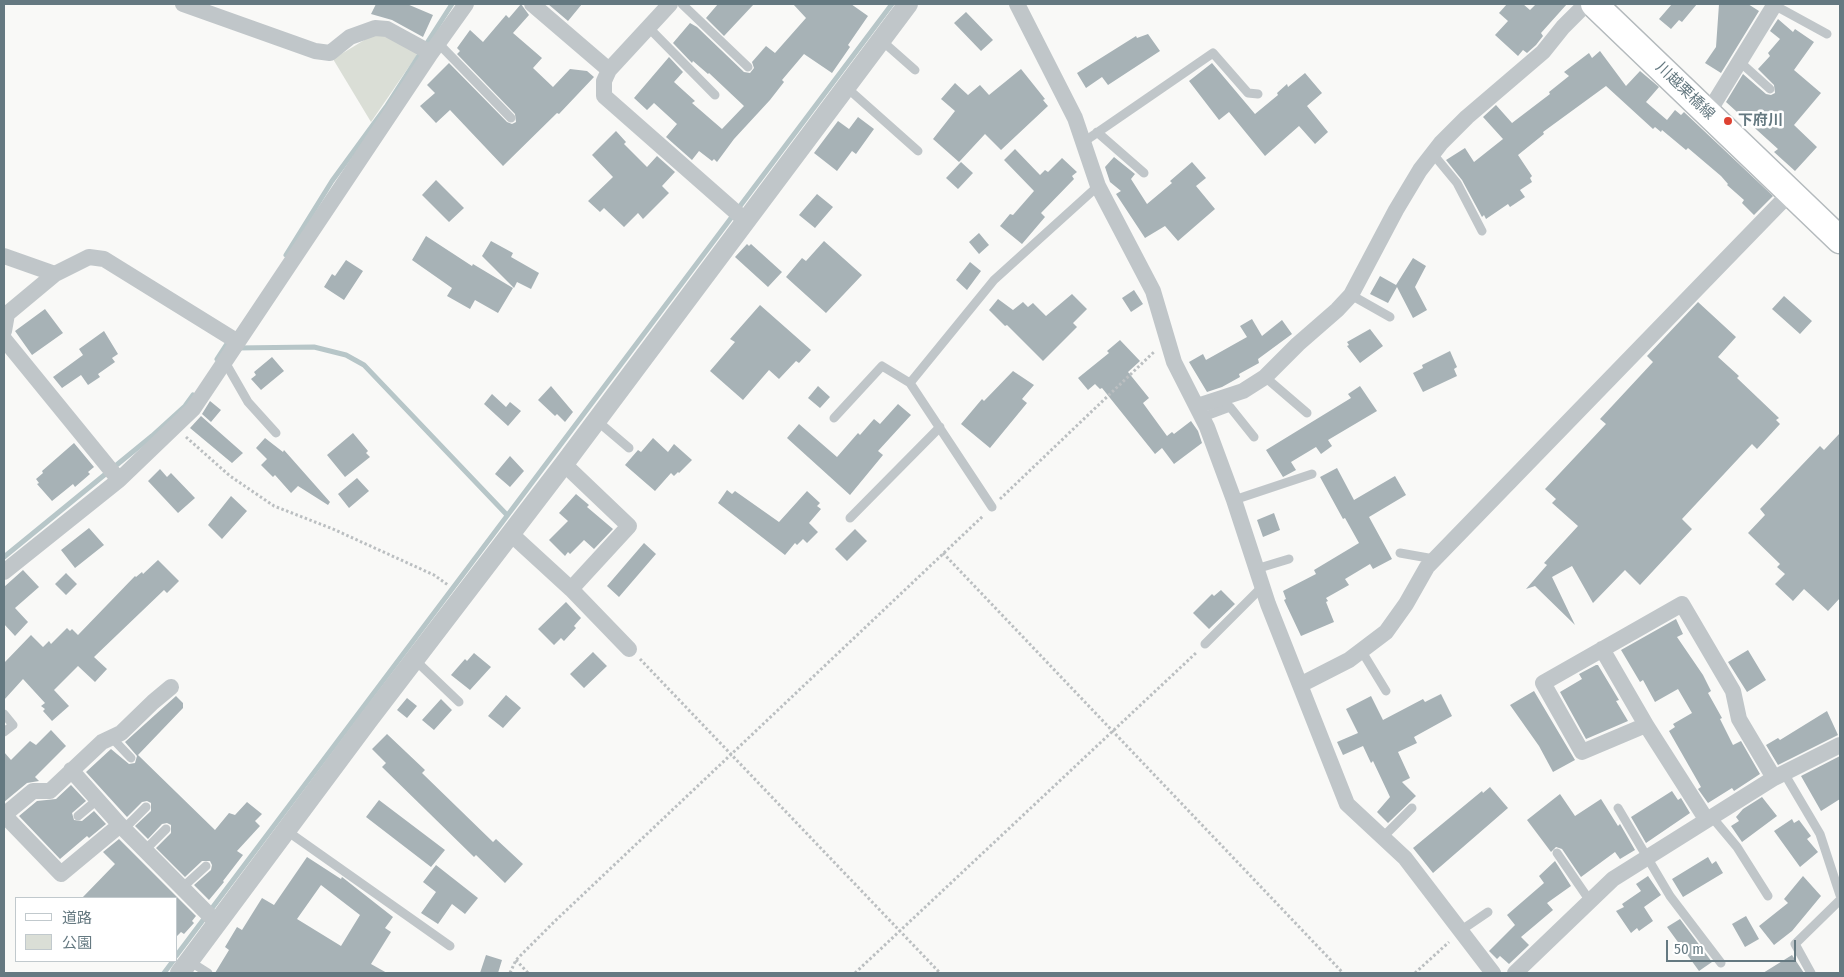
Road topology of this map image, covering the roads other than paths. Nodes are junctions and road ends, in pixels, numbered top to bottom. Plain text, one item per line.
1 (183, 4) edge
2 (466, 4) edge
3 (532, 4) edge
4 (670, 4) edge
5 (682, 4) edge
6 (908, 4) edge
7 (1017, 4) edge
8 (1775, 4) edge
9 (1598, 8) edge
10 (648, 27) junction
11 (1827, 34) dead end
12 (881, 40) junction
13 (435, 49) junction
14 (1740, 62) junction
15 (748, 67) dead end
16 (609, 70) junction
17 (915, 70) dead end
18 (846, 87) junction
19 (1770, 89) dead end
20 (1258, 94) dead end
21 (715, 95) dead end
22 (1708, 113) junction
23 (511, 118) dead end
24 (1091, 137) junction
25 (918, 151) dead end
26 (1433, 154) junction
27 (1144, 173) dead end
28 (1098, 186) junction
29 (1790, 193) junction
30 (746, 221) junction
31 (1482, 231) dead end
32 (1840, 240) edge
33 (4, 256) edge
34 (55, 274) junction
35 (1351, 295) junction
36 (1390, 318) dead end
37 (4, 331) edge
38 (4, 339) edge
39 (238, 342) junction
40 (225, 362) junction
41 (1265, 376) junction
42 (910, 382) junction
43 (1200, 412) junction
44 (1306, 413) dead end
45 (834, 418) dead end
46 (596, 420) junction
47 (940, 427) junction
48 (276, 433) dead end
49 (1254, 437) dead end
50 (629, 448) dead end
51 (564, 464) junction
52 (1312, 474) dead end
53 (119, 480) junction
54 (1234, 500) junction
55 (992, 507) road end
56 (850, 518) dead end
57 (511, 534) junction
58 (1400, 553) dead end
59 (1289, 559) dead end
60 (1434, 560) junction
61 (1256, 569) junction
62 (4, 572) edge
63 (1262, 587) junction
64 (571, 589) junction
65 (1205, 644) road end
66 (629, 649) road end
67 (1361, 650) junction
68 (1602, 650) junction
69 (415, 660) junction
70 (1300, 685) junction
71 (171, 687) dead end
72 (1386, 691) dead end
73 (459, 702) dead end
74 (4, 714) edge
75 (1646, 725) junction
76 (4, 732) edge
77 (112, 738) junction
78 (1840, 745) edge
79 (131, 758) dead end
80 (71, 770) junction
81 (1779, 776) junction
82 (97, 800) junction
83 (146, 807) dead end
84 (1412, 808) dead end
85 (1618, 808) dead end
86 (78, 816) dead end
87 (1708, 817) junction
88 (122, 827) junction
89 (166, 829) dead end
90 (286, 831) junction
91 (1382, 838) junction
92 (145, 850) junction
93 (1557, 853) dead end
94 (1646, 858) junction
95 (206, 866) dead end
96 (183, 887) junction
97 (1840, 895) edge
98 (1768, 896) dead end
99 (1590, 900) junction
100 (1840, 900) edge
101 (1488, 912) dead end
102 (218, 924) junction
103 (1460, 931) junction
104 (450, 946) dead end
105 (1722, 963) dead end
106 (185, 967) edge
107 (208, 973) edge
108 (1493, 973) edge
109 (1515, 973) edge
110 (1811, 973) edge

1 - 13 street
2 - 13 street
3 - 16 street
4 - 10 street
5 - 15 lane
6 - 12 street
7 - 24 street
8 - 11 lane
8 - 14 street
9 - 22 main road, 川越栗橋線
9 - 26 street
10 - 16 street
10 - 21 lane
12 - 17 lane
12 - 18 street
13 - 23 lane
13 - 39 street
14 - 19 lane
14 - 22 street
16 - 30 street
18 - 25 lane
18 - 30 street
20 - 24 lane
22 - 29 main road, 川越栗橋線
24 - 27 lane
24 - 28 street
26 - 31 lane
26 - 35 street
28 - 42 lane
28 - 43 street
29 - 32 main road, 川越栗橋線
29 - 60 street
30 - 46 street
33 - 34 street
34 - 37 street
34 - 39 street
35 - 36 lane
35 - 41 street
38 - 53 street
39 - 40 street
40 - 48 lane
40 - 53 street
41 - 43 street
41 - 44 lane
42 - 45 lane
42 - 47 lane
43 - 49 lane
43 - 54 street
46 - 50 lane
46 - 51 street
47 - 55 lane
47 - 56 lane
51 - 57 street
51 - 64 street
52 - 54 lane
53 - 62 street
54 - 61 street
57 - 64 street
57 - 69 street
58 - 60 lane
59 - 61 lane
60 - 67 street
61 - 63 street
63 - 65 lane
63 - 70 street
64 - 66 street
67 - 70 street
67 - 72 lane
68 - 75 street
68 - 75 street
68 - 81 street
69 - 73 lane
69 - 90 street
70 - 91 street
71 - 77 street
74 - 76 lane
75 - 87 street
77 - 79 lane
77 - 80 street
78 - 81 street
80 - 82 street
80 - 88 street
81 - 87 street
81 - 97 lane
82 - 86 lane
82 - 88 street
83 - 88 lane
84 - 91 lane
85 - 94 lane
87 - 94 street
87 - 98 lane
88 - 92 street
89 - 92 lane
90 - 102 street
90 - 104 lane
91 - 103 street
92 - 96 street
93 - 99 lane
94 - 99 street
94 - 105 lane
95 - 96 lane
96 - 102 street
99 - 109 street
100 - 110 lane
101 - 103 lane
102 - 106 street
103 - 108 street
106 - 107 lane

